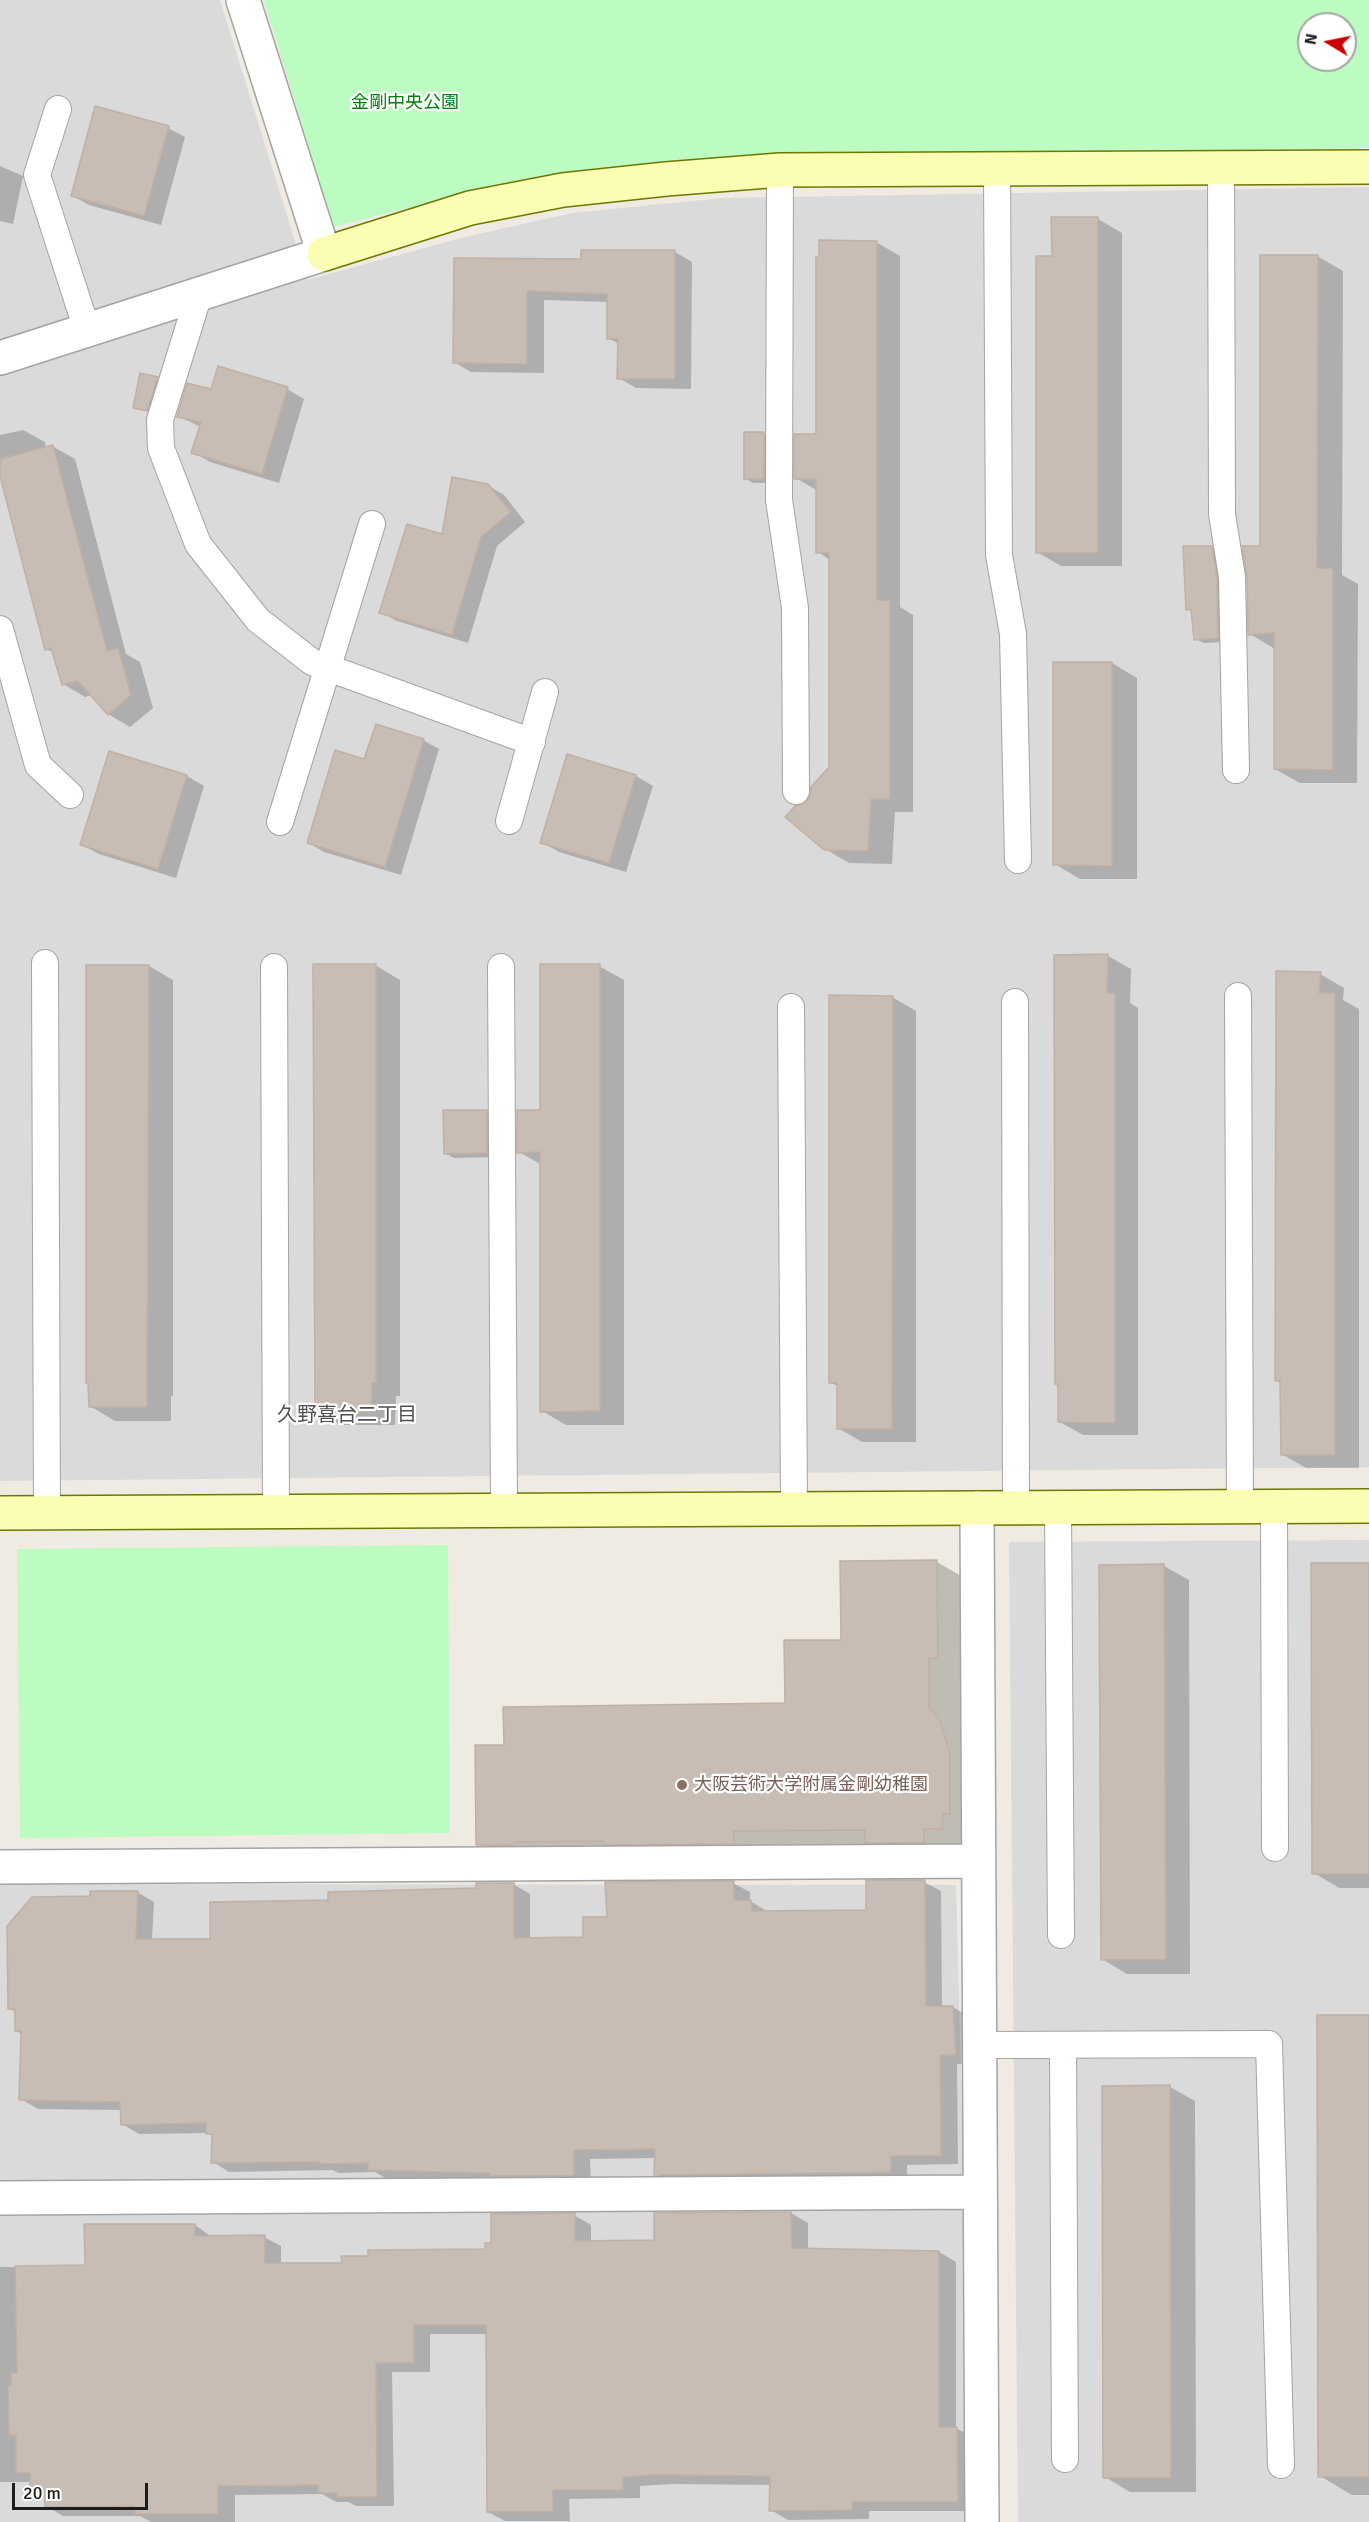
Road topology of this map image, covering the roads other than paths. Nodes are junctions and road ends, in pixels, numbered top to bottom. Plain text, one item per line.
1 (243, 0) edge
2 (58, 109) dead end
3 (1369, 167) edge
4 (1221, 168) junction
5 (997, 169) junction
6 (780, 170) junction
7 (324, 254) junction
8 (199, 294) junction
9 (87, 330) junction
10 (0, 358) edge
11 (372, 524) dead end
12 (0, 629) edge
13 (327, 668) junction
14 (545, 692) dead end
15 (532, 742) junction
16 (1236, 770) dead end
17 (796, 791) dead end
18 (70, 795) dead end
19 (509, 821) dead end
20 (280, 822) dead end
21 (1018, 860) dead end
22 (45, 963) dead end
23 (273, 967) dead end
24 (501, 967) dead end
25 (1238, 996) dead end
26 (1015, 1002) dead end
27 (791, 1007) dead end
28 (1369, 1506) edge
29 (1240, 1507) junction
30 (1274, 1507) junction
31 (977, 1508) junction
32 (1016, 1508) junction
33 (1058, 1508) junction
34 (794, 1509) junction
35 (504, 1510) junction
36 (276, 1512) junction
37 (0, 1513) edge
38 (47, 1513) junction
39 (1275, 1848) dead end
40 (978, 1861) junction
41 (0, 1867) edge
42 (1060, 1935) dead end
43 (979, 2045) junction
44 (1063, 2045) junction
45 (980, 2192) junction
46 (0, 2198) edge
47 (1065, 2459) dead end
48 (1281, 2465) dead end
49 (981, 2522) edge

1 - 7 street
2 - 9 lane
3 - 4 street
4 - 5 street
4 - 16 lane
5 - 6 street
5 - 21 lane
6 - 7 street
6 - 17 lane
7 - 8 street
8 - 9 street
8 - 13 lane
9 - 10 street
11 - 13 lane
12 - 18 lane
13 - 15 lane
13 - 20 lane
14 - 15 lane
15 - 19 lane
22 - 38 lane
23 - 36 lane
24 - 35 lane
25 - 29 lane
26 - 32 lane
27 - 34 lane
28 - 30 street
29 - 30 street
29 - 33 street
30 - 39 lane
31 - 32 street
31 - 34 street
31 - 40 street
32 - 33 street
33 - 42 lane
34 - 35 street
35 - 36 street
36 - 38 street
37 - 38 street
40 - 41 street
40 - 43 street
43 - 44 lane
43 - 45 street
44 - 47 lane
44 - 48 lane
45 - 46 street
45 - 49 street

